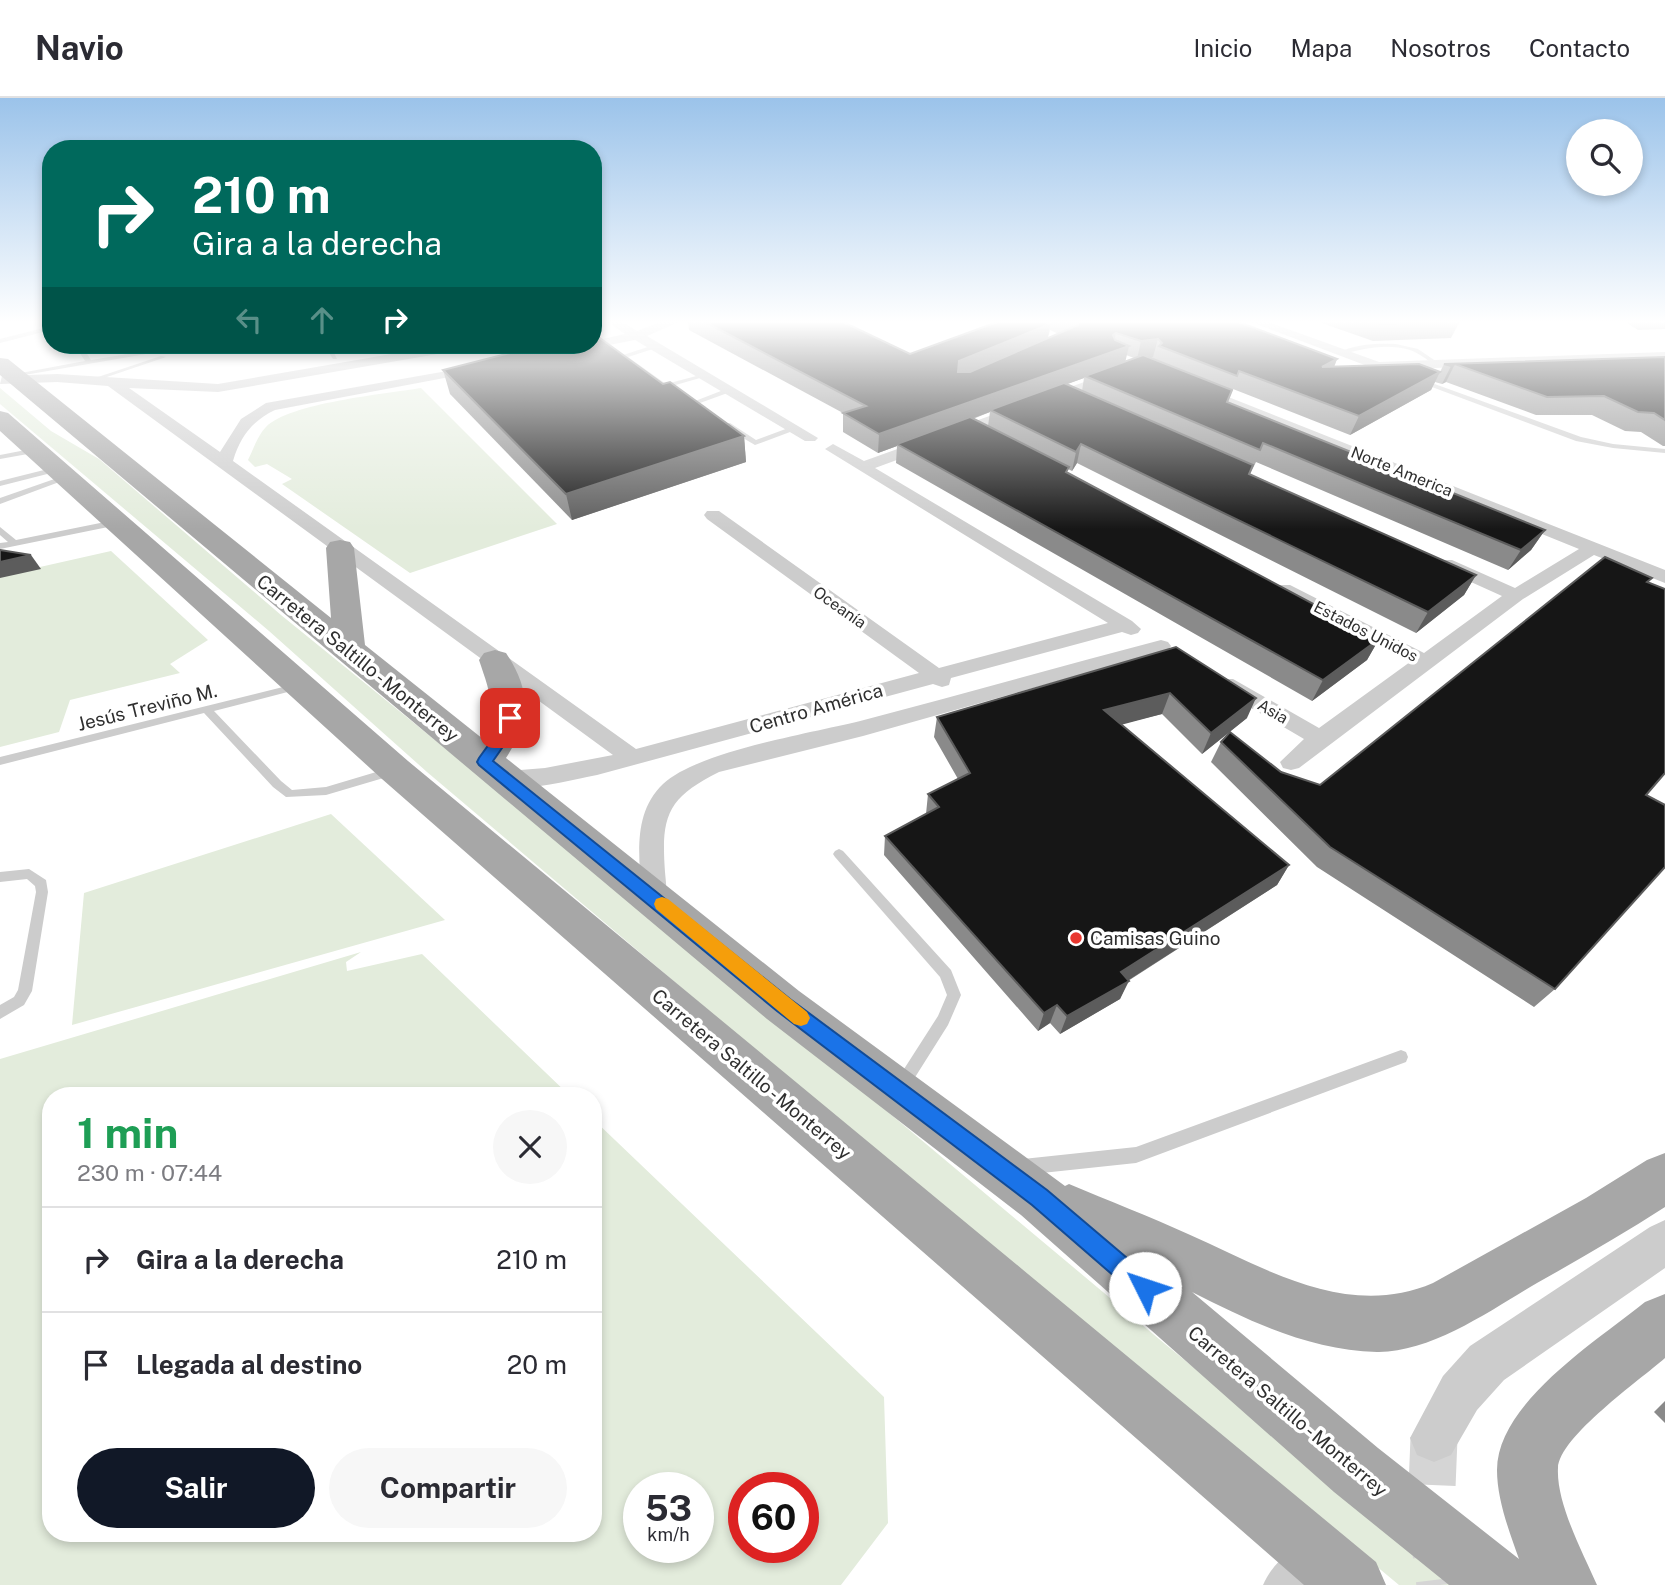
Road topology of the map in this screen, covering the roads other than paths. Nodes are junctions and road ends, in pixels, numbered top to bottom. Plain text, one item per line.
1 (11, 390) edge
2 (24, 390) edge
3 (123, 390) edge
4 (354, 390) edge
5 (1075, 390) edge
6 (1200, 390) edge
7 (1445, 390) edge
8 (729, 391) joint
9 (1064, 395) junction
10 (1088, 405) edge
11 (794, 429) junction
12 (971, 429) junction
13 (810, 438) dead end
14 (1579, 439) joint
15 (995, 442) edge
16 (833, 449) dead end
17 (1665, 451) edge
18 (40, 464) edge
19 (224, 464) junction
20 (862, 467) junction
21 (0, 484) edge
22 (0, 501) edge
23 (713, 515) dead end
24 (115, 523) junction
25 (0, 530) edge
26 (1550, 530) junction
27 (1527, 533) edge
28 (15, 544) junction
29 (0, 546) edge
30 (340, 548) junction
31 (1593, 548) junction
32 (1427, 556) edge
33 (1665, 577) edge
34 (1266, 580) edge
35 (1516, 595) junction
36 (1125, 625) junction
37 (350, 653) junction
38 (495, 660) junction
39 (1426, 662) junction
40 (1206, 672) edge
41 (935, 675) junction
42 (303, 685) junction
43 (966, 700) junction
44 (208, 710) junction
45 (1320, 738) junction
46 (632, 757) junction
47 (0, 761) edge
48 (1291, 762) dead end
49 (395, 770) junction
50 (494, 770) junction
51 (839, 854) dead end
52 (0, 877) edge
53 (654, 897) junction
54 (0, 1013) edge
55 (1401, 1057) dead end
56 (898, 1091) junction
57 (1665, 1178) edge
58 (1021, 1183) junction
59 (1665, 1242) edge
60 (1665, 1322) edge
61 (1434, 1438) tunnel mouth
62 (1318, 1555) junction
63 (1284, 1585) edge
64 (1353, 1585) edge
65 (1500, 1585) edge
66 (1564, 1585) edge

1 - 18 main road, Carretera Saltillo - Monterrey
2 - 37 main road, Carretera Saltillo - Monterrey
3 - 19 street
4 - 19 street
5 - 9 street
6 - 26 street, Norte America
7 - 14 lane
8 - 11 street
8 - 11 lane
9 - 10 street
9 - 12 street
11 - 13 street
12 - 15 street
12 - 20 street
14 - 17 lane
16 - 20 street
18 - 21 lane
18 - 22 lane
18 - 24 main road, Carretera Saltillo - Monterrey
19 - 30 street
20 - 36 street
23 - 41 street, Oceanía
24 - 28 lane
24 - 42 main road, Carretera Saltillo - Monterrey
25 - 28 lane
26 - 27 lane
26 - 31 street, Norte America
28 - 29 lane
30 - 37 main road
30 - 38 street
31 - 33 street, Norte America
31 - 35 street
32 - 35 street
34 - 39 street, Estados Unidos
35 - 39 street
36 - 41 street, Centro América
36 - 43 street, Centro América
37 - 50 main road, Carretera Saltillo - Monterrey
38 - 46 street
38 - 50 main road
39 - 45 street
40 - 45 street, Asia
41 - 43 street, Oceanía
41 - 46 street, Centro América
42 - 44 lane, Jesús Treviño M.
42 - 49 main road, Carretera Saltillo - Monterrey
43 - 53 street, Centro América
44 - 47 lane, Jesús Treviño M.
44 - 49 lane
45 - 48 street
46 - 50 street, Centro América
49 - 62 main road, Carretera Saltillo - Monterrey
50 - 53 main road, Carretera Saltillo - Monterrey
51 - 56 lane
52 - 54 lane
53 - 56 main road, Carretera Saltillo - Monterrey
55 - 58 lane
56 - 58 main road, Carretera Saltillo - Monterrey
57 - 58 main road
58 - 65 main road, Carretera Saltillo - Monterrey
59 - 61 street
60 - 66 main road
62 - 63 street
62 - 64 main road, Carretera Saltillo - Monterrey

